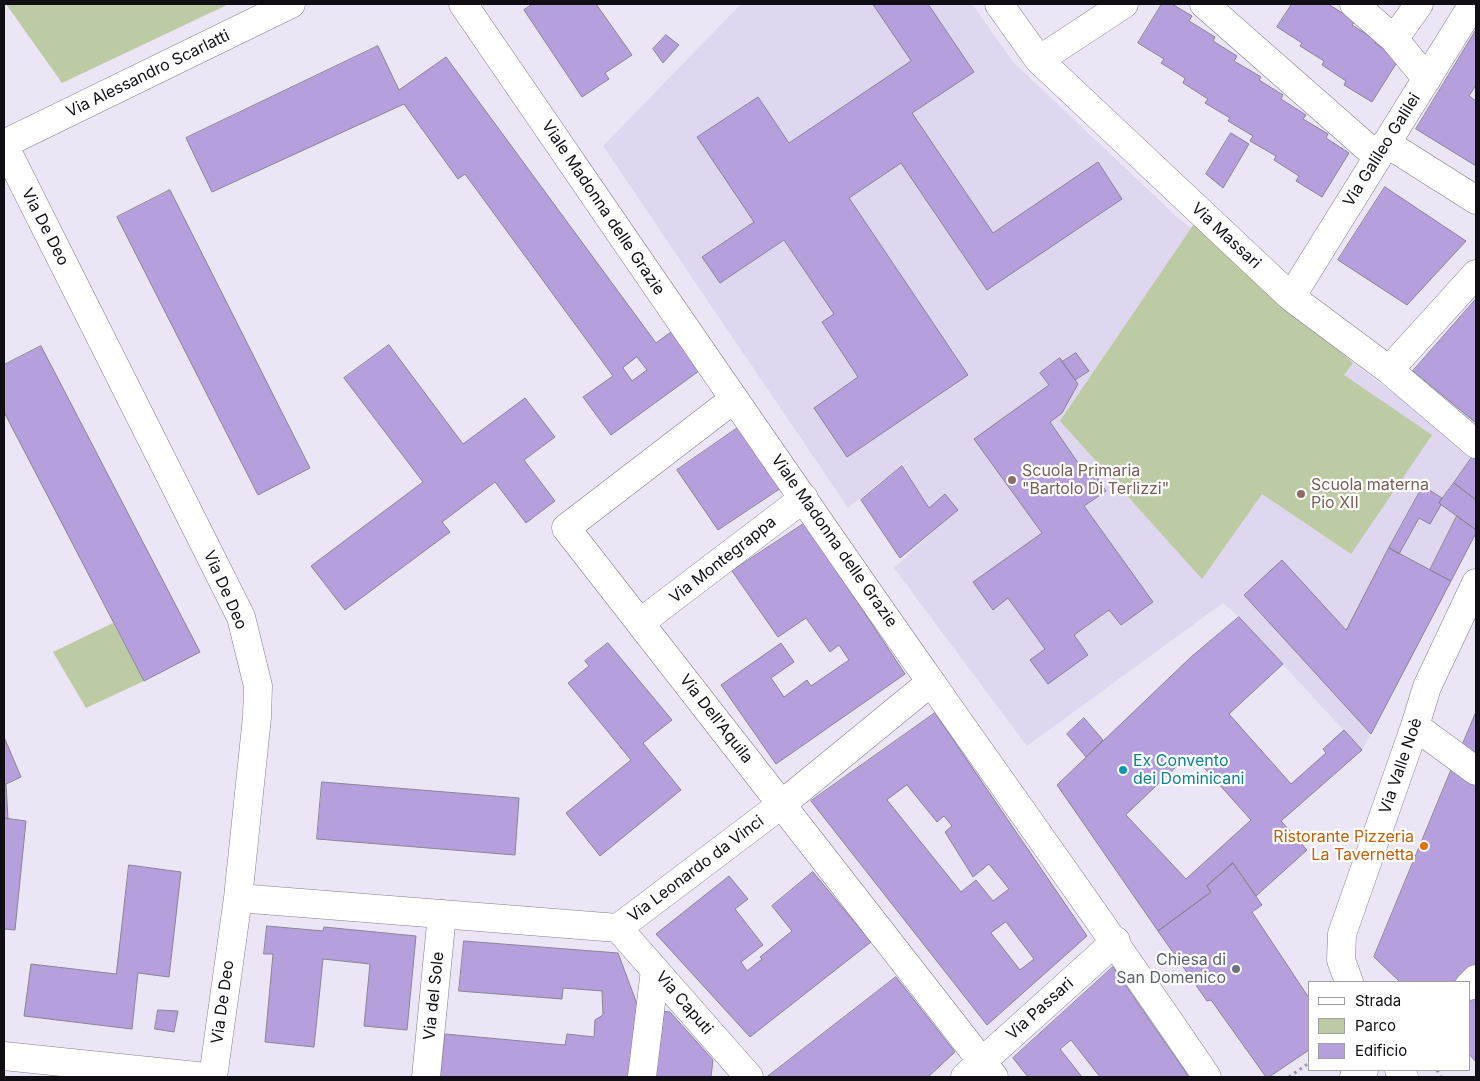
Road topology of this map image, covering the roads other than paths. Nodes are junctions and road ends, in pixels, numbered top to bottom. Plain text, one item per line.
1 (291, 4) edge
2 (463, 4) edge
3 (999, 4) edge
4 (1124, 4) edge
5 (1204, 4) edge
6 (1354, 4) edge
7 (1419, 4) edge
8 (1473, 4) edge
9 (1394, 39) junction
10 (1039, 60) junction
11 (1426, 79) junction
12 (4, 144) edge
13 (1382, 150) junction
14 (1476, 200) edge
15 (1476, 274) edge
16 (1291, 297) junction
17 (1389, 370) junction
18 (734, 399) junction
19 (1476, 444) edge
20 (804, 498) junction
21 (1476, 583) edge
22 (1468, 621) edge
23 (641, 622) junction
24 (931, 682) junction
25 (1415, 726) junction
26 (1476, 771) edge
27 (782, 804) junction
28 (238, 898) junction
29 (442, 914) junction
30 (618, 928) junction
31 (1116, 941) junction
32 (655, 970) junction
33 (1349, 981) edge
34 (4, 1056) edge
35 (980, 1072) edge
36 (206, 1077) edge
37 (213, 1077) edge
38 (426, 1077) edge
39 (642, 1077) edge
40 (749, 1077) edge
41 (1207, 1077) edge

1 - 12 street, Via Alessandro Scarlatti
2 - 18 street, Viale Madonna delle Grazie
3 - 10 street, Via Massari
4 - 10 street
5 - 13 street
6 - 9 street
7 - 9 street
8 - 11 street, Via Galileo Galilei
9 - 11 street
10 - 16 street, Via Massari
11 - 13 street, Via Galileo Galilei
12 - 28 street, Via De Deo
13 - 14 street
13 - 16 street, Via Galileo Galilei
15 - 17 street
16 - 17 street, Via Massari
17 - 19 street, Via Massari
18 - 20 street, Viale Madonna delle Grazie
18 - 23 street, Via Dell'Aquila
20 - 23 street, Via Montegrappa
20 - 24 street, Viale Madonna delle Grazie
21 - 22 street, Via Valle Noè
22 - 25 street, Via Valle Noè
23 - 27 street, Via Dell'Aquila
24 - 27 street, Via Leonardo da Vinci
24 - 31 street, Viale Madonna delle Grazie
25 - 26 street
25 - 33 street, Via Valle Noè
27 - 30 street, Via Leonardo da Vinci
27 - 35 street, Via Dell'Aquila
28 - 29 street, Via Leonardo da Vinci
28 - 37 street, Via De Deo
29 - 30 street, Via Leonardo da Vinci
29 - 38 street, Via del Sole
30 - 32 street, Via Caputi
31 - 35 street, Via Passari
31 - 41 street, Viale Madonna delle Grazie
32 - 39 street
32 - 40 street, Via Caputi
34 - 36 street

